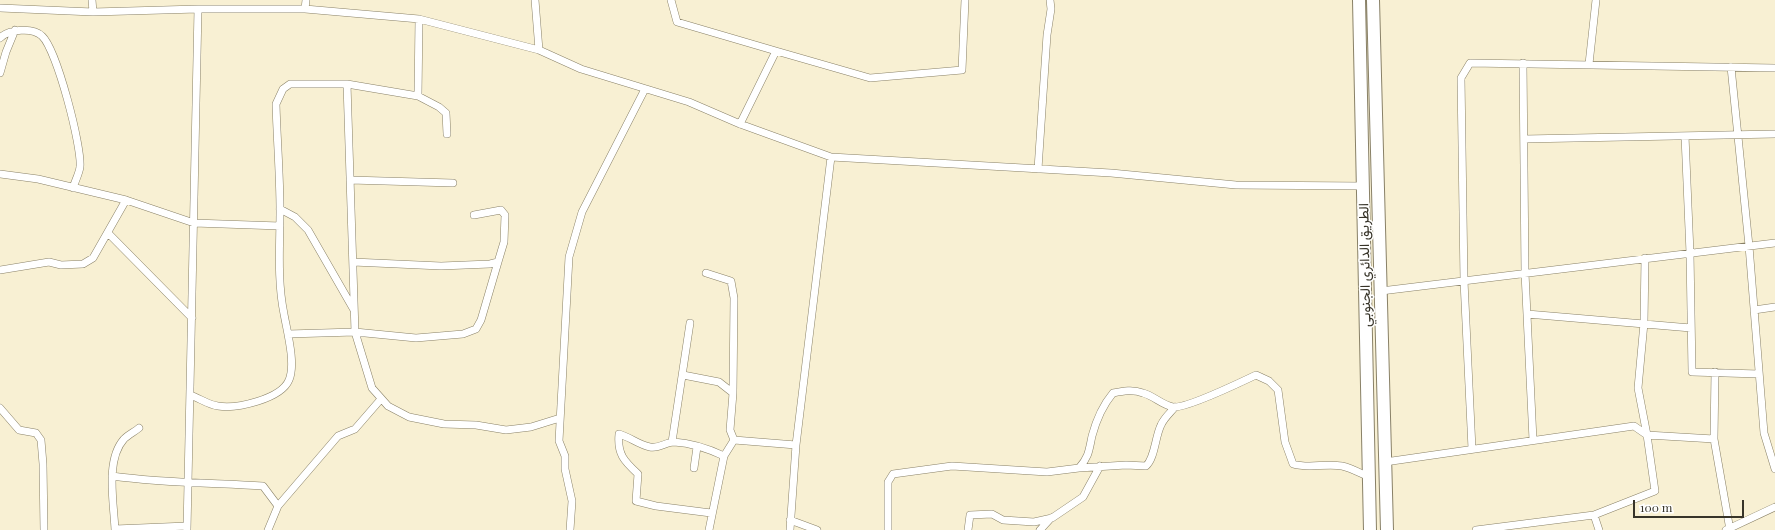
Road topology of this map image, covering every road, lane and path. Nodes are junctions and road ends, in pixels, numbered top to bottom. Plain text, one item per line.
1 (92, 0) edge
2 (306, 0) edge
3 (536, 0) edge
4 (671, 0) edge
5 (965, 0) edge
6 (1050, 0) edge
7 (1359, 0) edge
8 (1374, 0) edge
9 (1596, 0) edge
10 (0, 8) edge
11 (198, 9) junction
12 (304, 9) junction
13 (93, 12) junction
14 (419, 19) junction
15 (15, 30) junction
16 (0, 38) edge
17 (539, 50) junction
18 (776, 51) junction
19 (1523, 63) junction
20 (1589, 64) junction
21 (1731, 67) junction
22 (1775, 68) edge
23 (0, 73) edge
24 (347, 84) junction
25 (645, 89) junction
26 (418, 96) junction
27 (740, 124) junction
28 (447, 134) dead end
29 (1775, 134) edge
30 (1738, 135) junction
31 (1685, 136) junction
32 (1524, 139) junction
33 (831, 157) junction
34 (1038, 169) junction
35 (0, 174) edge
36 (350, 180) junction
37 (453, 183) dead end
38 (1363, 186) junction
39 (73, 188) junction
40 (126, 200) junction
41 (280, 210) junction
42 (474, 215) dead end
43 (194, 222) junction
44 (280, 226) junction
45 (108, 232) junction
46 (1775, 242) edge
47 (1749, 246) junction
48 (1690, 253) junction
49 (1645, 258) junction
50 (353, 262) junction
51 (498, 262) junction
52 (0, 270) edge
53 (706, 273) dead end
54 (1526, 273) junction
55 (1464, 281) junction
56 (1381, 291) junction
57 (1775, 307) edge
58 (354, 310) junction
59 (1754, 310) junction
60 (1527, 314) junction
61 (192, 318) junction
62 (690, 323) dead end
63 (1644, 323) junction
64 (1691, 328) junction
65 (355, 332) junction
66 (288, 334) junction
67 (1716, 372) junction
68 (1759, 374) junction
69 (683, 375) junction
70 (733, 393) junction
71 (190, 395) junction
72 (381, 399) junction
73 (1175, 407) junction
74 (0, 408) edge
75 (560, 418) junction
76 (139, 428) dead end
77 (1647, 435) junction
78 (1714, 439) junction
79 (734, 440) junction
80 (1533, 440) junction
81 (672, 442) junction
82 (796, 445) junction
83 (1771, 445) edge
84 (697, 447) junction
85 (1472, 449) junction
86 (724, 456) junction
87 (1385, 462) junction
88 (1100, 466) junction
89 (694, 468) dead end
90 (1079, 468) junction
91 (1775, 469) edge
92 (112, 476) junction
93 (1369, 477) junction
94 (188, 481) junction
95 (278, 506) junction
96 (1775, 507) edge
97 (711, 513) junction
98 (1594, 515) junction
99 (1052, 518) junction
100 (790, 520) junction
101 (187, 528) edge
102 (1728, 529) edge
103 (44, 530) edge
104 (115, 530) edge
105 (268, 530) edge
106 (570, 530) edge
107 (709, 530) edge
108 (790, 530) edge
109 (817, 530) edge
110 (888, 530) edge
111 (968, 530) edge
112 (1040, 530) edge
113 (1370, 530) edge
114 (1387, 530) edge
115 (1476, 530) edge
116 (1599, 530) edge

1 - 13 street
2 - 12 street
3 - 17 street
4 - 18 street
5 - 18 street
6 - 34 street
7 - 38 main road, الطريق الدائري الجنوبي
8 - 56 main road, الطريق الدائري الجنوبي
9 - 20 street
10 - 13 street
11 - 12 street
11 - 13 street
11 - 43 street
12 - 14 street
14 - 17 street
14 - 26 street
15 - 16 street
15 - 23 street
15 - 39 street
17 - 25 street
18 - 27 street
19 - 20 street
19 - 32 street
19 - 55 street
20 - 21 street
21 - 22 street
21 - 30 street
24 - 26 street
24 - 36 street
24 - 41 street
25 - 27 street
25 - 75 street
26 - 28 street
27 - 33 street
29 - 30 street
30 - 31 street
30 - 47 street
31 - 32 street
31 - 48 street
32 - 54 street
33 - 34 street
33 - 82 street
34 - 38 street
35 - 39 street
36 - 37 street
36 - 50 street
38 - 93 main road, الطريق الدائري الجنوبي
39 - 40 street
40 - 43 street
40 - 45 street
41 - 44 street
41 - 58 street
42 - 51 street
43 - 44 street
43 - 61 street
44 - 66 street
45 - 52 street
45 - 61 street
46 - 47 street
47 - 48 street
47 - 59 street
48 - 49 street
48 - 64 street
49 - 54 street
49 - 63 street
50 - 51 street
50 - 58 street
51 - 65 street
53 - 70 street
54 - 55 street
54 - 60 street
55 - 56 street
55 - 85 street
56 - 87 main road, الطريق الدائري الجنوبي
57 - 59 street
58 - 65 street
59 - 68 street
60 - 63 street
60 - 80 street
61 - 71 street
62 - 69 street
63 - 64 street
63 - 77 street
64 - 67 street
65 - 66 street
65 - 72 street
66 - 71 street
67 - 68 street
67 - 78 street
68 - 83 street
69 - 70 street
69 - 81 street
70 - 79 street
71 - 94 street
72 - 75 street
72 - 95 street
73 - 88 street
73 - 90 street
73 - 93 street
74 - 103 street
75 - 106 street
76 - 92 street
77 - 78 street
77 - 80 street
77 - 98 street
78 - 102 street
79 - 82 street
79 - 86 street
80 - 85 street
81 - 84 street
81 - 97 street
82 - 100 street
83 - 91 street
84 - 86 street
84 - 89 street
85 - 87 street
86 - 97 street
87 - 114 main road, الطريق الدائري الجنوبي
88 - 90 street
88 - 99 street
90 - 110 street
92 - 94 street
92 - 104 street
93 - 113 main road, الطريق الدائري الجنوبي
94 - 95 street
94 - 101 street
95 - 105 street
96 - 102 street
97 - 107 street
98 - 115 street
98 - 116 street
99 - 111 street
99 - 112 street
100 - 108 street
100 - 109 street
101 - 104 street

